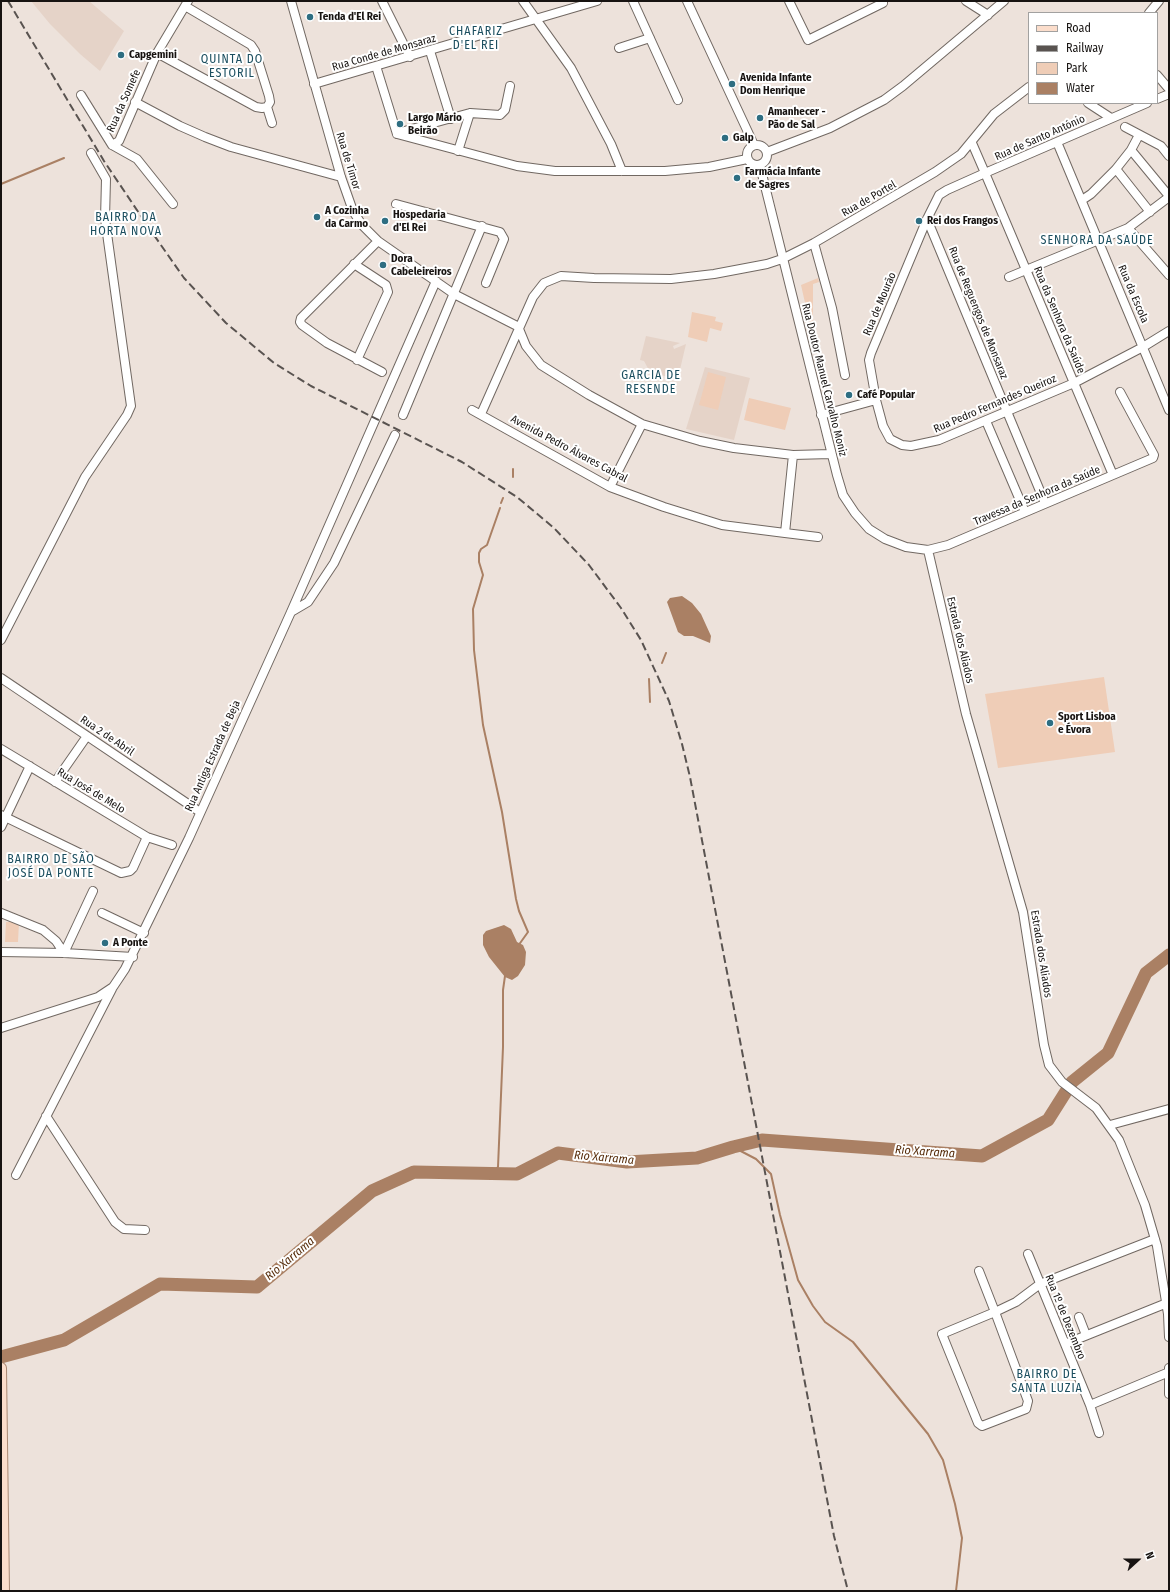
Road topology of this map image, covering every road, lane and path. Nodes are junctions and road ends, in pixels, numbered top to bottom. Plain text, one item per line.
1 (291, 1) edge
2 (523, 1) edge
3 (597, 1) edge
4 (633, 1) edge
5 (687, 1) edge
6 (789, 1) edge
7 (966, 1) edge
8 (1004, 1) edge
9 (1159, 1) edge
10 (386, 2) edge
11 (883, 3) dead end
12 (186, 4) edge
13 (1149, 12) edge
14 (988, 15) junction
15 (538, 20) junction
16 (650, 38) junction
17 (619, 48) dead end
18 (430, 51) junction
19 (157, 53) junction
20 (410, 57) junction
21 (376, 66) junction
22 (1158, 77) edge
23 (314, 84) junction
24 (510, 86) dead end
25 (1028, 88) edge
26 (1169, 89) edge
27 (1169, 94) edge
28 (81, 95) dead end
29 (1158, 99) edge
30 (678, 100) dead end
31 (135, 102) junction
32 (1090, 104) edge
33 (1145, 104) edge
34 (267, 106) junction
35 (470, 113) junction
36 (451, 118) junction
37 (1111, 118) junction
38 (272, 123) dead end
39 (1125, 127) dead end
40 (397, 134) junction
41 (1139, 135) junction
42 (1057, 142) junction
43 (972, 143) junction
44 (754, 145) junction
45 (112, 146) junction
46 (1131, 150) junction
47 (458, 151) junction
48 (91, 152) dead end
49 (767, 152) junction
50 (1169, 156) edge
51 (747, 159) junction
52 (760, 166) junction
53 (1116, 169) junction
54 (622, 171) junction
55 (985, 173) junction
56 (341, 177) junction
57 (1169, 196) edge
58 (1082, 200) junction
59 (173, 204) dead end
60 (396, 204) dead end
61 (1150, 212) junction
62 (927, 219) junction
63 (482, 226) junction
64 (1128, 228) junction
65 (378, 241) junction
66 (1099, 241) junction
67 (814, 243) junction
68 (782, 259) junction
69 (354, 264) junction
70 (1168, 270) edge
71 (1026, 271) junction
72 (1009, 277) dead end
73 (436, 281) junction
74 (486, 283) dead end
75 (454, 294) junction
76 (519, 328) junction
77 (1169, 331) edge
78 (1143, 348) junction
79 (357, 360) junction
80 (382, 372) dead end
81 (845, 376) dead end
82 (1074, 383) junction
83 (1120, 392) dead end
84 (876, 400) junction
85 (472, 410) dead end
86 (1169, 410) edge
87 (1007, 412) junction
88 (481, 414) junction
89 (403, 415) dead end
90 (821, 415) junction
91 (986, 420) junction
92 (642, 424) junction
93 (395, 435) dead end
94 (831, 454) junction
95 (792, 456) junction
96 (1113, 475) junction
97 (610, 487) junction
98 (1045, 503) junction
99 (1025, 512) junction
100 (785, 533) junction
101 (818, 537) dead end
102 (928, 550) junction
103 (291, 612) junction
104 (1, 640) edge
105 (1, 678) edge
106 (87, 736) junction
107 (1, 749) edge
108 (30, 766) junction
109 (55, 782) junction
110 (200, 812) junction
111 (3, 816) edge
112 (1, 827) edge
113 (147, 838) junction
114 (189, 838) junction
115 (172, 845) junction
116 (178, 862) junction
117 (93, 891) dead end
118 (1, 913) edge
119 (102, 913) dead end
120 (144, 933) junction
121 (1, 952) edge
122 (64, 953) junction
123 (133, 957) junction
124 (113, 987) junction
125 (1, 1028) edge
126 (1169, 1110) edge
127 (46, 1116) junction
128 (1110, 1125) junction
129 (16, 1175) dead end
130 (145, 1230) dead end
131 (1155, 1239) junction
132 (1028, 1254) dead end
133 (979, 1271) dead end
134 (1040, 1284) junction
135 (1167, 1303) junction
136 (995, 1312) junction
137 (1079, 1317) dead end
138 (1086, 1336) junction
139 (1169, 1337) edge
140 (1065, 1344) junction
141 (1169, 1367) edge
142 (1, 1368) edge
143 (1169, 1372) edge
144 (1, 1384) edge
145 (1169, 1394) edge
146 (1090, 1405) junction
147 (1099, 1433) dead end
148 (4, 1591) edge

1 - 23 street, Rua de Timor
2 - 15 street
3 - 15 street, Rua Conde de Monsaraz
4 - 16 street
5 - 44 street
6 - 11 street
7 - 14 street
8 - 14 street
9 - 13 street
10 - 20 street
12 - 19 street, Rua da Somefe
12 - 34 street
14 - 49 street
15 - 18 street, Rua Conde de Monsaraz
15 - 54 street
16 - 17 street
16 - 30 street
18 - 20 street, Rua Conde de Monsaraz
18 - 36 street
19 - 31 street, Rua da Somefe
19 - 34 street
20 - 21 street, Rua Conde de Monsaraz
21 - 23 street, Rua Conde de Monsaraz
21 - 40 street
22 - 26 street
23 - 56 street, Rua de Timor
24 - 35 street
25 - 43 street, Rua de Portel
27 - 29 street
28 - 45 street
31 - 45 street, Rua da Somefe
31 - 56 street
32 - 37 street
33 - 37 street, Rua de Santo António
34 - 38 street
35 - 36 street
35 - 47 street
36 - 40 street
37 - 42 street, Rua de Santo António
39 - 41 street
40 - 47 street
41 - 46 street
41 - 50 street
42 - 55 street, Rua de Santo António
42 - 58 street, Rua da Escola
43 - 55 street, Rua da Senhora da Saúde
43 - 67 street, Rua de Portel
44 - 49 street
44 - 51 street
45 - 59 street
46 - 53 street
46 - 57 street
47 - 54 street
48 - 104 street
49 - 52 street
51 - 52 street
51 - 54 street
52 - 68 street, Rua Doutor Manuel Carvalho Moniz
53 - 58 street
53 - 61 street
55 - 62 street, Rua de Santo António
55 - 71 street, Rua da Senhora da Saúde
56 - 65 street, Rua de Timor
57 - 61 street
58 - 66 street, Rua da Escola
60 - 63 street
61 - 64 street
62 - 84 street, Rua de Mourão
62 - 87 street, Rua de Reguengos de Monsaraz
63 - 74 street
63 - 75 street
64 - 66 street
64 - 70 street
65 - 69 street
65 - 73 street, Rua de Timor
66 - 71 street
66 - 78 street, Rua da Escola
67 - 68 street, Rua de Portel
67 - 81 street
68 - 76 street, Rua de Portel
68 - 90 street, Rua Doutor Manuel Carvalho Moniz
69 - 79 street
69 - 79 street
71 - 72 street
71 - 82 street, Rua da Senhora da Saúde
73 - 75 street, Rua de Timor
73 - 103 street, Rua Antiga Estrada de Beja
75 - 76 street, Rua de Timor
75 - 89 street
76 - 88 street
76 - 92 street
77 - 78 street, Rua Pedro Fernandes Queiroz
78 - 82 street, Rua Pedro Fernandes Queiroz
78 - 86 street, Rua da Escola
79 - 80 street
82 - 87 street, Rua Pedro Fernandes Queiroz
82 - 96 street, Rua da Senhora da Saúde
83 - 96 street, Travessa da Senhora da Saúde
84 - 90 street
84 - 91 street, Rua Pedro Fernandes Queiroz
85 - 88 street, Avenida Pedro Álvares Cabral
87 - 91 street, Rua Pedro Fernandes Queiroz
87 - 98 street, Rua de Reguengos de Monsaraz
88 - 97 street, Avenida Pedro Álvares Cabral
90 - 94 street, Rua Doutor Manuel Carvalho Moniz
91 - 99 street
92 - 95 street
92 - 97 street
93 - 103 street
94 - 95 street
94 - 102 street, Rua Doutor Manuel Carvalho Moniz
95 - 100 street
96 - 98 street, Travessa da Senhora da Saúde
97 - 100 street, Avenida Pedro Álvares Cabral
98 - 99 street, Travessa da Senhora da Saúde
99 - 102 street, Travessa da Senhora da Saúde
100 - 101 street, Avenida Pedro Álvares Cabral
102 - 128 street, Estrada dos Aliados
103 - 110 street, Rua Antiga Estrada de Beja
105 - 106 street, Rua 2 de Abril
106 - 109 street
106 - 110 street, Rua 2 de Abril
107 - 108 street, Rua José de Melo
108 - 109 street, Rua José de Melo
108 - 111 street
109 - 113 street, Rua José de Melo
110 - 114 street, Rua Antiga Estrada de Beja
111 - 112 street
111 - 113 street
113 - 115 street, Rua José de Melo
114 - 115 street
114 - 116 street, Rua Antiga Estrada de Beja
115 - 116 street
116 - 120 street, Rua Antiga Estrada de Beja
117 - 122 street
118 - 122 street
119 - 120 street
120 - 123 street, Rua Antiga Estrada de Beja
121 - 122 street
122 - 123 street
123 - 124 street, Rua Antiga Estrada de Beja
124 - 125 street, Rua Antiga Estrada de Beja
124 - 127 street
126 - 128 street
127 - 129 street
127 - 130 street
128 - 131 street, Estrada dos Aliados
131 - 134 street
131 - 135 street, Estrada dos Aliados
132 - 134 street, Rua 1º de Dezembro
133 - 136 street
134 - 136 street
134 - 140 street, Rua 1º de Dezembro
135 - 138 street
135 - 139 street, Estrada dos Aliados
136 - 136 street
137 - 138 street
138 - 140 street
140 - 146 street, Rua 1º de Dezembro
141 - 143 street
142 - 144 main road
143 - 145 street
143 - 146 street
144 - 148 main road
146 - 147 street, Rua 1º de Dezembro

